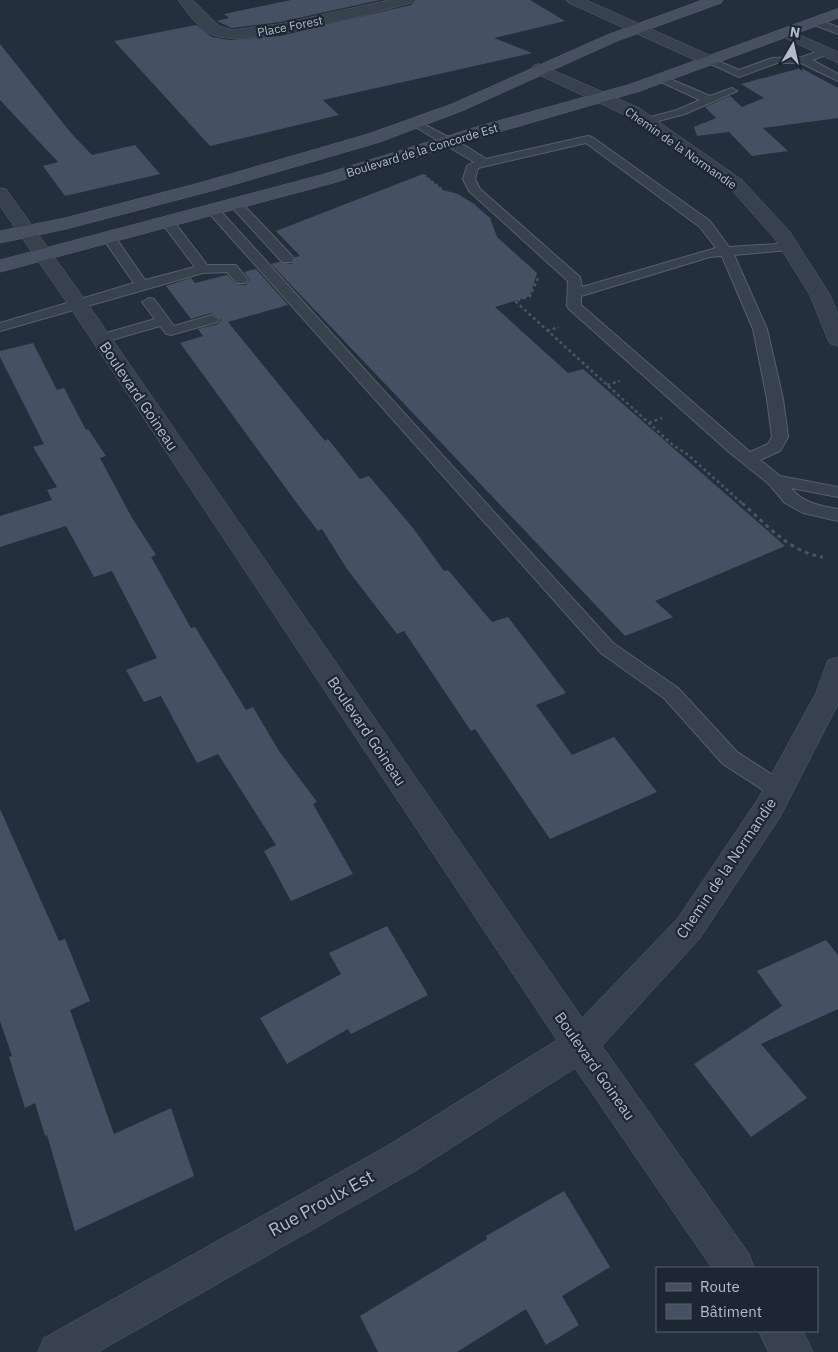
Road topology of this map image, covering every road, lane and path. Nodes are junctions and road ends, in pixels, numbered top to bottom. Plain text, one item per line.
1 (185, 0) edge
2 (406, 0) edge
3 (574, 0) edge
4 (716, 0) edge
5 (838, 13) edge
6 (816, 22) junction
7 (637, 28) junction
8 (838, 31) edge
9 (786, 33) junction
10 (832, 55) edge
11 (803, 60) junction
12 (712, 62) junction
13 (538, 69) junction
14 (838, 78) edge
15 (663, 79) junction
16 (732, 91) dead end
17 (603, 97) junction
18 (709, 100) junction
19 (416, 122) junction
20 (647, 122) junction
21 (448, 142) junction
22 (482, 162) junction
23 (418, 170) dead end
24 (443, 190) dead end
25 (1, 197) edge
26 (236, 204) junction
27 (213, 210) junction
28 (166, 222) junction
29 (27, 231) junction
30 (0, 237) edge
31 (108, 237) junction
32 (789, 246) junction
33 (725, 251) junction
34 (43, 254) junction
35 (287, 259) dead end
36 (0, 266) edge
37 (203, 269) junction
38 (541, 272) dead end
39 (240, 280) dead end
40 (142, 285) junction
41 (574, 294) junction
42 (149, 302) dead end
43 (78, 304) junction
44 (212, 319) dead end
45 (163, 321) junction
46 (0, 327) edge
47 (101, 339) junction
48 (838, 340) edge
49 (749, 459) junction
50 (775, 480) junction
51 (838, 492) edge
52 (838, 515) edge
53 (823, 557) dead end
54 (838, 666) edge
55 (778, 790) junction
56 (580, 1045) junction
57 (734, 1267) edge
58 (780, 1332) edge
59 (58, 1352) edge
60 (793, 1352) edge

1 - 2 street, Place Forest
3 - 7 street
4 - 7 street, Boulevard de la Concorde Est
5 - 6 street, Boulevard de la Concorde Est
6 - 8 lane
6 - 9 street, Boulevard de la Concorde Est
7 - 12 street
7 - 13 street, Boulevard de la Concorde Est
9 - 10 street
9 - 12 street, Boulevard de la Concorde Est
10 - 11 lane
11 - 12 lane
11 - 14 lane
12 - 15 street, Boulevard de la Concorde Est
13 - 17 street, Chemin de la Normandie
13 - 19 street, Boulevard de la Concorde Est
15 - 17 street, Boulevard de la Concorde Est
15 - 18 lane
16 - 18 lane
17 - 20 street, Chemin de la Normandie
17 - 21 street, Boulevard de la Concorde Est
18 - 20 lane
19 - 21 lane
19 - 29 street, Boulevard de la Concorde Est
20 - 32 street, Chemin de la Normandie
21 - 22 lane
21 - 26 street, Boulevard de la Concorde Est
22 - 33 lane
22 - 41 lane
23 - 24 path
25 - 29 street, Boulevard Goineau
26 - 27 street, Boulevard de la Concorde Est
26 - 35 lane
27 - 28 street, Boulevard de la Concorde Est
27 - 55 lane
28 - 31 street, Boulevard de la Concorde Est
28 - 37 lane
29 - 30 street, Boulevard de la Concorde Est
29 - 34 street, Boulevard Goineau
31 - 34 street, Boulevard de la Concorde Est
31 - 40 lane
32 - 33 lane
32 - 48 street, Chemin de la Normandie
33 - 41 lane
33 - 49 lane
34 - 36 street, Boulevard de la Concorde Est
34 - 43 street, Boulevard Goineau
37 - 39 lane
37 - 40 lane
38 - 53 path
40 - 43 lane
41 - 49 lane
42 - 45 lane
43 - 46 lane
43 - 47 street, Boulevard Goineau
44 - 45 lane
45 - 47 lane
47 - 56 street, Boulevard Goineau
49 - 50 lane
50 - 51 lane
50 - 52 lane
54 - 55 street, Chemin de la Normandie
55 - 56 street, Chemin de la Normandie
56 - 57 street, Boulevard Goineau
56 - 59 street, Rue Proulx Est
58 - 60 street

